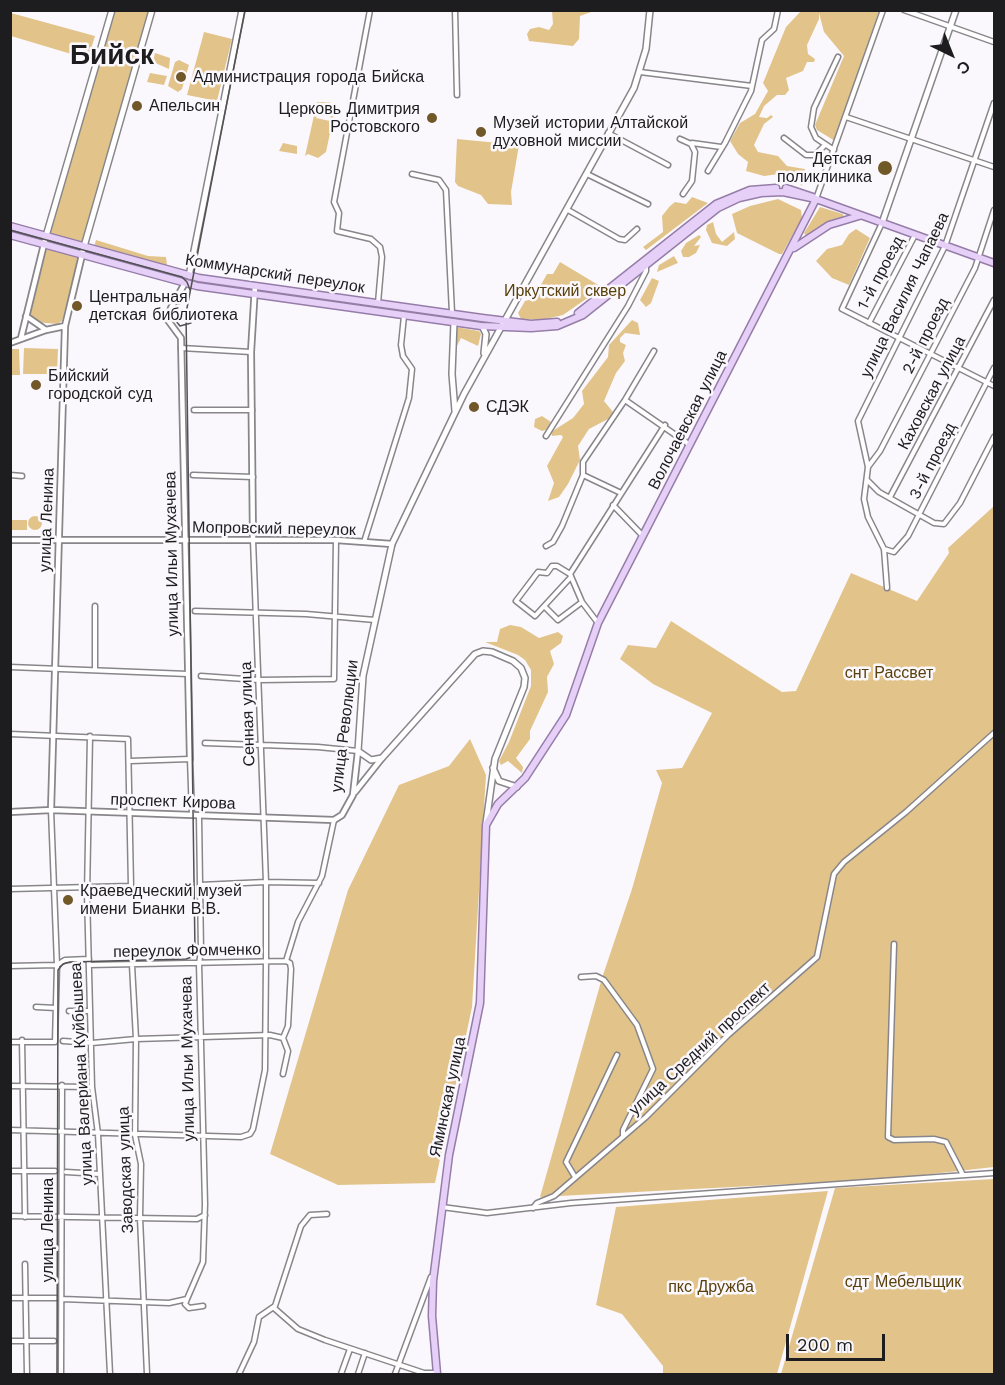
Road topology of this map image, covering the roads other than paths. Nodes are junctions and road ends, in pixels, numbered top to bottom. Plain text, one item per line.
1 (112, 10) edge
2 (152, 10) edge
3 (242, 10) edge
4 (370, 10) edge
5 (455, 10) edge
6 (650, 10) edge
7 (778, 10) edge
8 (883, 10) edge
9 (904, 10) edge
10 (956, 10) edge
11 (951, 26) junction
12 (994, 42) edge
13 (838, 57) dead end
14 (640, 72) junction
15 (753, 86) junction
16 (457, 95) dead end
17 (994, 103) edge
18 (846, 117) junction
19 (608, 133) junction
20 (784, 138) dead end
21 (912, 138) junction
22 (680, 140) dead end
23 (691, 144) junction
24 (825, 145) junction
25 (721, 147) junction
26 (834, 150) junction
27 (974, 160) junction
28 (668, 165) dead end
29 (994, 167) edge
30 (708, 171) dead end
31 (412, 174) dead end
32 (587, 174) junction
33 (683, 194) dead end
34 (816, 199) junction
35 (648, 204) dead end
36 (568, 210) junction
37 (994, 210) edge
38 (861, 216) junction
39 (882, 223) junction
40 (10, 226) edge
41 (637, 229) dead end
42 (10, 235) edge
43 (915, 235) junction
44 (46, 236) junction
45 (44, 244) junction
46 (945, 246) junction
47 (84, 247) junction
48 (790, 253) junction
49 (82, 255) junction
50 (978, 257) junction
51 (994, 263) edge
52 (645, 265) junction
53 (189, 276) junction
54 (185, 284) junction
55 (255, 286) junction
56 (254, 294) junction
57 (994, 300) edge
58 (378, 303) junction
59 (452, 314) junction
60 (26, 316) junction
61 (404, 316) junction
62 (482, 318) junction
63 (454, 322) junction
64 (869, 322) junction
65 (503, 323) junction
66 (65, 326) junction
67 (481, 326) junction
68 (46, 330) junction
69 (898, 338) junction
70 (21, 339) junction
71 (10, 343) edge
72 (181, 348) junction
73 (654, 351) dead end
74 (251, 352) junction
75 (930, 354) junction
76 (484, 357) junction
77 (957, 368) junction
78 (994, 368) edge
79 (987, 382) junction
80 (994, 386) edge
81 (625, 400) junction
82 (194, 410) dead end
83 (252, 410) junction
84 (455, 412) junction
85 (665, 425) junction
86 (546, 436) dead end
87 (994, 437) edge
88 (690, 445) junction
89 (868, 467) junction
90 (10, 475) edge
91 (193, 475) dead end
92 (583, 475) junction
93 (22, 476) dead end
94 (254, 477) junction
95 (867, 480) junction
96 (621, 493) junction
97 (890, 497) junction
98 (613, 505) junction
99 (919, 514) junction
100 (643, 536) junction
101 (10, 540) edge
102 (60, 540) junction
103 (186, 540) junction
104 (253, 540) junction
105 (336, 540) junction
106 (364, 542) junction
107 (392, 544) junction
108 (546, 546) dead end
109 (884, 549) junction
110 (570, 576) junction
111 (888, 588) dead end
112 (582, 602) junction
113 (95, 606) dead end
114 (545, 607) junction
115 (195, 611) dead end
116 (256, 612) junction
117 (334, 616) junction
118 (375, 620) junction
119 (598, 623) junction
120 (10, 667) edge
121 (57, 668) junction
122 (95, 669) junction
123 (189, 674) junction
124 (201, 676) dead end
125 (259, 680) junction
126 (994, 733) edge
127 (10, 734) edge
128 (53, 734) junction
129 (90, 736) junction
130 (204, 743) dead end
131 (261, 744) junction
132 (358, 751) junction
133 (382, 758) junction
134 (190, 759) junction
135 (130, 761) junction
136 (493, 768) junction
137 (517, 787) junction
138 (353, 795) junction
139 (51, 810) junction
140 (88, 811) junction
141 (10, 812) edge
142 (130, 814) junction
143 (192, 816) junction
144 (199, 816) junction
145 (262, 817) junction
146 (334, 820) junction
147 (486, 825) junction
148 (266, 882) junction
149 (319, 883) junction
150 (200, 885) junction
151 (10, 889) edge
152 (54, 889) junction
153 (87, 889) junction
154 (894, 944) dead end
155 (88, 959) junction
156 (266, 961) junction
157 (285, 961) junction
158 (199, 963) junction
159 (57, 965) junction
160 (89, 965) junction
161 (132, 965) junction
162 (10, 966) edge
163 (581, 976) dead end
164 (36, 1008) dead end
165 (56, 1008) junction
166 (69, 1011) dead end
167 (90, 1011) junction
168 (202, 1037) junction
169 (265, 1037) junction
170 (283, 1038) junction
171 (136, 1039) junction
172 (22, 1040) junction
173 (63, 1041) dead end
174 (10, 1042) edge
175 (92, 1043) junction
176 (617, 1055) dead end
177 (283, 1074) dead end
178 (62, 1085) junction
179 (10, 1086) edge
180 (22, 1087) junction
181 (92, 1087) junction
182 (10, 1130) edge
183 (22, 1130) junction
184 (62, 1131) junction
185 (98, 1134) junction
186 (135, 1135) junction
187 (203, 1135) junction
188 (623, 1136) junction
189 (10, 1171) edge
190 (22, 1171) junction
191 (55, 1171) dead end
192 (66, 1172) dead end
193 (994, 1173) edge
194 (100, 1174) junction
195 (963, 1175) junction
196 (575, 1177) junction
197 (441, 1207) junction
198 (533, 1208) junction
199 (327, 1214) dead end
200 (205, 1215) junction
201 (10, 1216) edge
202 (25, 1217) junction
203 (62, 1218) junction
204 (140, 1218) junction
205 (102, 1219) junction
206 (25, 1264) dead end
207 (433, 1273) junction
208 (10, 1298) edge
209 (56, 1298) dead end
210 (25, 1299) junction
211 (62, 1299) junction
212 (187, 1299) junction
213 (144, 1301) junction
214 (107, 1302) junction
215 (203, 1306) dead end
216 (274, 1308) junction
217 (10, 1341) edge
218 (54, 1341) dead end
219 (26, 1342) junction
220 (350, 1349) junction
221 (365, 1353) junction
222 (398, 1364) junction
223 (27, 1374) edge
224 (61, 1374) edge
225 (110, 1374) edge
226 (147, 1374) edge
227 (239, 1374) edge
228 (341, 1374) edge
229 (358, 1374) edge
230 (395, 1374) edge
231 (436, 1374) edge

1 - 44 main road
2 - 47 main road, улица Ленина
3 - 53 main road
4 - 58 street
5 - 16 street
6 - 14 main road, улица Революции
7 - 15 street
8 - 18 street, Волочаевская улица
9 - 11 street
10 - 11 main road
11 - 12 street
11 - 21 main road
13 - 24 street
14 - 15 street
14 - 19 main road, улица Революции
15 - 25 street
17 - 27 street, улица Василия Чапаева
18 - 21 street
18 - 26 street, Волочаевская улица
19 - 28 street
19 - 32 main road, улица Революции
20 - 24 street
21 - 27 street
21 - 39 main road
22 - 23 street
23 - 25 street
23 - 33 street
24 - 26 street
25 - 30 street
26 - 34 street, Волочаевская улица
27 - 29 street
27 - 46 street, улица Василия Чапаева
31 - 59 street
32 - 35 street
32 - 36 main road, улица Революции
34 - 38 main road
34 - 48 main road, Волочаевская улица
34 - 52 main road
34 - 65 main road
36 - 41 street
36 - 65 main road, улица Революции
37 - 50 street, 2-й проезд
38 - 39 main road
38 - 48 main road
39 - 43 main road
39 - 64 street
40 - 44 main road, Коммунарский переулок
42 - 45 main road, Коммунарский переулок
43 - 46 main road
43 - 64 street, 1-й проезд
44 - 45 street
44 - 47 main road, Коммунарский переулок
45 - 49 main road, Коммунарский переулок
45 - 60 street
46 - 50 main road
46 - 69 street, улица Василия Чапаева
47 - 49 main road, улица Ленина
47 - 53 main road, Коммунарский переулок
48 - 88 main road, Волочаевская улица
49 - 54 main road, Коммунарский переулок
49 - 66 street, улица Ленина
50 - 51 main road
50 - 75 street, 2-й проезд
52 - 65 main road
52 - 86 street
53 - 55 main road, Коммунарский переулок
54 - 56 main road, Коммунарский переулок
54 - 72 street
55 - 56 street, Сенная улица
55 - 58 main road, Коммунарский переулок
56 - 61 main road, Коммунарский переулок
56 - 74 street, Сенная улица
57 - 77 street, Каховская улица
58 - 59 main road, Коммунарский переулок
59 - 62 main road, Коммунарский переулок
60 - 68 street
60 - 70 street
61 - 63 main road, Коммунарский переулок
61 - 106 street
62 - 65 main road, Коммунарский переулок
62 - 67 main road
63 - 67 main road, Коммунарский переулок
63 - 84 main road
64 - 69 street
65 - 67 main road, Коммунарский переулок
65 - 76 main road, улица Революции
66 - 68 street
66 - 102 street, улица Ленина
67 - 76 main road
68 - 70 street
69 - 75 street
69 - 89 street, улица Василия Чапаева
70 - 71 street
72 - 74 street
72 - 103 street, улица Ильи Мухачева
73 - 81 street
74 - 83 street, Сенная улица
75 - 77 street
75 - 89 street, 2-й проезд
76 - 84 main road, улица Революции
77 - 79 street
77 - 97 street, Каховская улица
78 - 79 street, 3-й проезд
79 - 80 street
79 - 99 street, 3-й проезд
81 - 85 street
81 - 92 street
82 - 83 street
83 - 94 street, Сенная улица
84 - 107 main road, улица Революции
85 - 88 street
85 - 96 street
87 - 99 street
88 - 100 main road, Волочаевская улица
89 - 95 street
90 - 93 street
91 - 94 street
92 - 96 street
92 - 108 street
94 - 104 street, Сенная улица
95 - 97 street
95 - 109 street
96 - 98 street
97 - 99 street
98 - 100 street
98 - 110 street
99 - 109 street, 3-й проезд
100 - 119 main road, Волочаевская улица
101 - 102 street, Мопровский переулок
102 - 103 street, Мопровский переулок
102 - 121 street, улица Ленина
103 - 104 street, Мопровский переулок
103 - 123 street, улица Ильи Мухачева
104 - 105 street, Мопровский переулок
104 - 116 street, Сенная улица
105 - 106 street, Мопровский переулок
105 - 117 street, улица Революции
106 - 107 street, Мопровский переулок
107 - 118 main road, улица Революции
109 - 111 street
110 - 112 street
110 - 114 street
110 - 114 street
112 - 114 street
112 - 119 street
113 - 122 street
115 - 116 street
116 - 117 street
116 - 125 street, Сенная улица
117 - 118 street
117 - 125 street, улица Революции
118 - 132 main road, улица Революции
119 - 137 main road, Волочаевская улица
120 - 121 street
121 - 122 street
121 - 128 street, улица Ленина
122 - 123 street
123 - 134 street, улица Ильи Мухачева
124 - 125 street
125 - 131 street, Сенная улица
126 - 188 street, улица Средний проспект
127 - 128 street
128 - 129 street
128 - 139 street, улица Ленина
129 - 135 street
129 - 140 street, улица Валериана Куйбышева
130 - 131 street
131 - 132 street
131 - 145 street, Сенная улица
132 - 133 main road
132 - 138 street, улица Революции
133 - 136 main road
133 - 138 street
134 - 135 street
134 - 143 street
135 - 142 street
136 - 137 main road
136 - 147 main road
137 - 147 main road, Волочаевская улица
138 - 146 street, улица Революции
139 - 140 street, проспект Кирова
139 - 141 street, проспект Кирова
139 - 152 street, улица Ленина
140 - 142 street, проспект Кирова
140 - 153 street, улица Валериана Куйбышева
142 - 143 street, проспект Кирова
142 - 153 street
143 - 144 street, проспект Кирова
144 - 145 street, проспект Кирова
144 - 150 street, улица Ильи Мухачева
145 - 146 street, проспект Кирова
145 - 148 street, Сенная улица
146 - 149 street, улица Революции
147 - 197 main road, Яминская улица
148 - 149 street
148 - 150 street
148 - 156 street, Сенная улица
149 - 157 street, улица Революции
150 - 158 street, улица Ильи Мухачева
151 - 152 street
152 - 153 street
152 - 159 street, улица Ленина
153 - 155 street, улица Валериана Куйбышева
154 - 195 street
155 - 159 street, переулок Фомченко
155 - 160 street, улица Валериана Куйбышева
156 - 157 street, переулок Фомченко
156 - 158 street, переулок Фомченко
156 - 169 street, Сенная улица
157 - 170 street
158 - 161 street, переулок Фомченко
158 - 168 street, улица Ильи Мухачева
159 - 162 street, переулок Фомченко
159 - 165 street, улица Ленина
160 - 161 street, переулок Фомченко
160 - 167 street, улица Валериана Куйбышева
161 - 171 street, Заводская улица
163 - 188 street
164 - 165 street
165 - 172 street, улица Ленина
166 - 167 street
167 - 175 street, улица Валериана Куйбышева
168 - 169 street
168 - 171 street
168 - 187 street, улица Ильи Мухачева
169 - 170 street
169 - 187 street, Сенная улица
170 - 177 street
171 - 175 street
171 - 186 street, Заводская улица
172 - 174 street
172 - 180 street
173 - 175 street
175 - 181 street, улица Валериана Куйбышева
176 - 196 street
178 - 180 street
178 - 181 street
178 - 184 street, улица Ленина
179 - 180 street
180 - 183 street
181 - 185 street, улица Валериана Куйбышева
182 - 183 street
183 - 184 street
183 - 190 street
184 - 185 street
184 - 203 street, улица Ленина
185 - 186 street
185 - 194 street, улица Валериана Куйбышева
186 - 187 street
186 - 204 street, Заводская улица
187 - 200 street, улица Ильи Мухачева
188 - 196 street, улица Средний проспект
189 - 190 street
190 - 191 street
190 - 202 street
192 - 194 street
193 - 195 street
194 - 205 street, улица Валериана Куйбышева
195 - 198 street
196 - 198 street, улица Средний проспект
197 - 198 street
197 - 207 main road, Яминская улица
199 - 216 street
200 - 204 street
200 - 212 street, улица Ильи Мухачева
201 - 202 street
202 - 203 street
203 - 205 street
203 - 211 street, улица Ленина
204 - 205 street
204 - 213 street, Заводская улица
205 - 214 street, улица Валериана Куйбышева
206 - 210 street
207 - 222 street
207 - 231 main road, Яминская улица
208 - 210 street
209 - 210 street
210 - 219 street
211 - 214 street
211 - 224 street, улица Ленина
212 - 213 street
212 - 215 street
213 - 214 street
213 - 226 street, Заводская улица
214 - 225 street, улица Валериана Куйбышева
216 - 220 street
216 - 227 street
217 - 219 street
218 - 219 street
219 - 223 street
220 - 221 street
220 - 228 street
221 - 222 street
221 - 229 street
222 - 230 street
222 - 231 street

